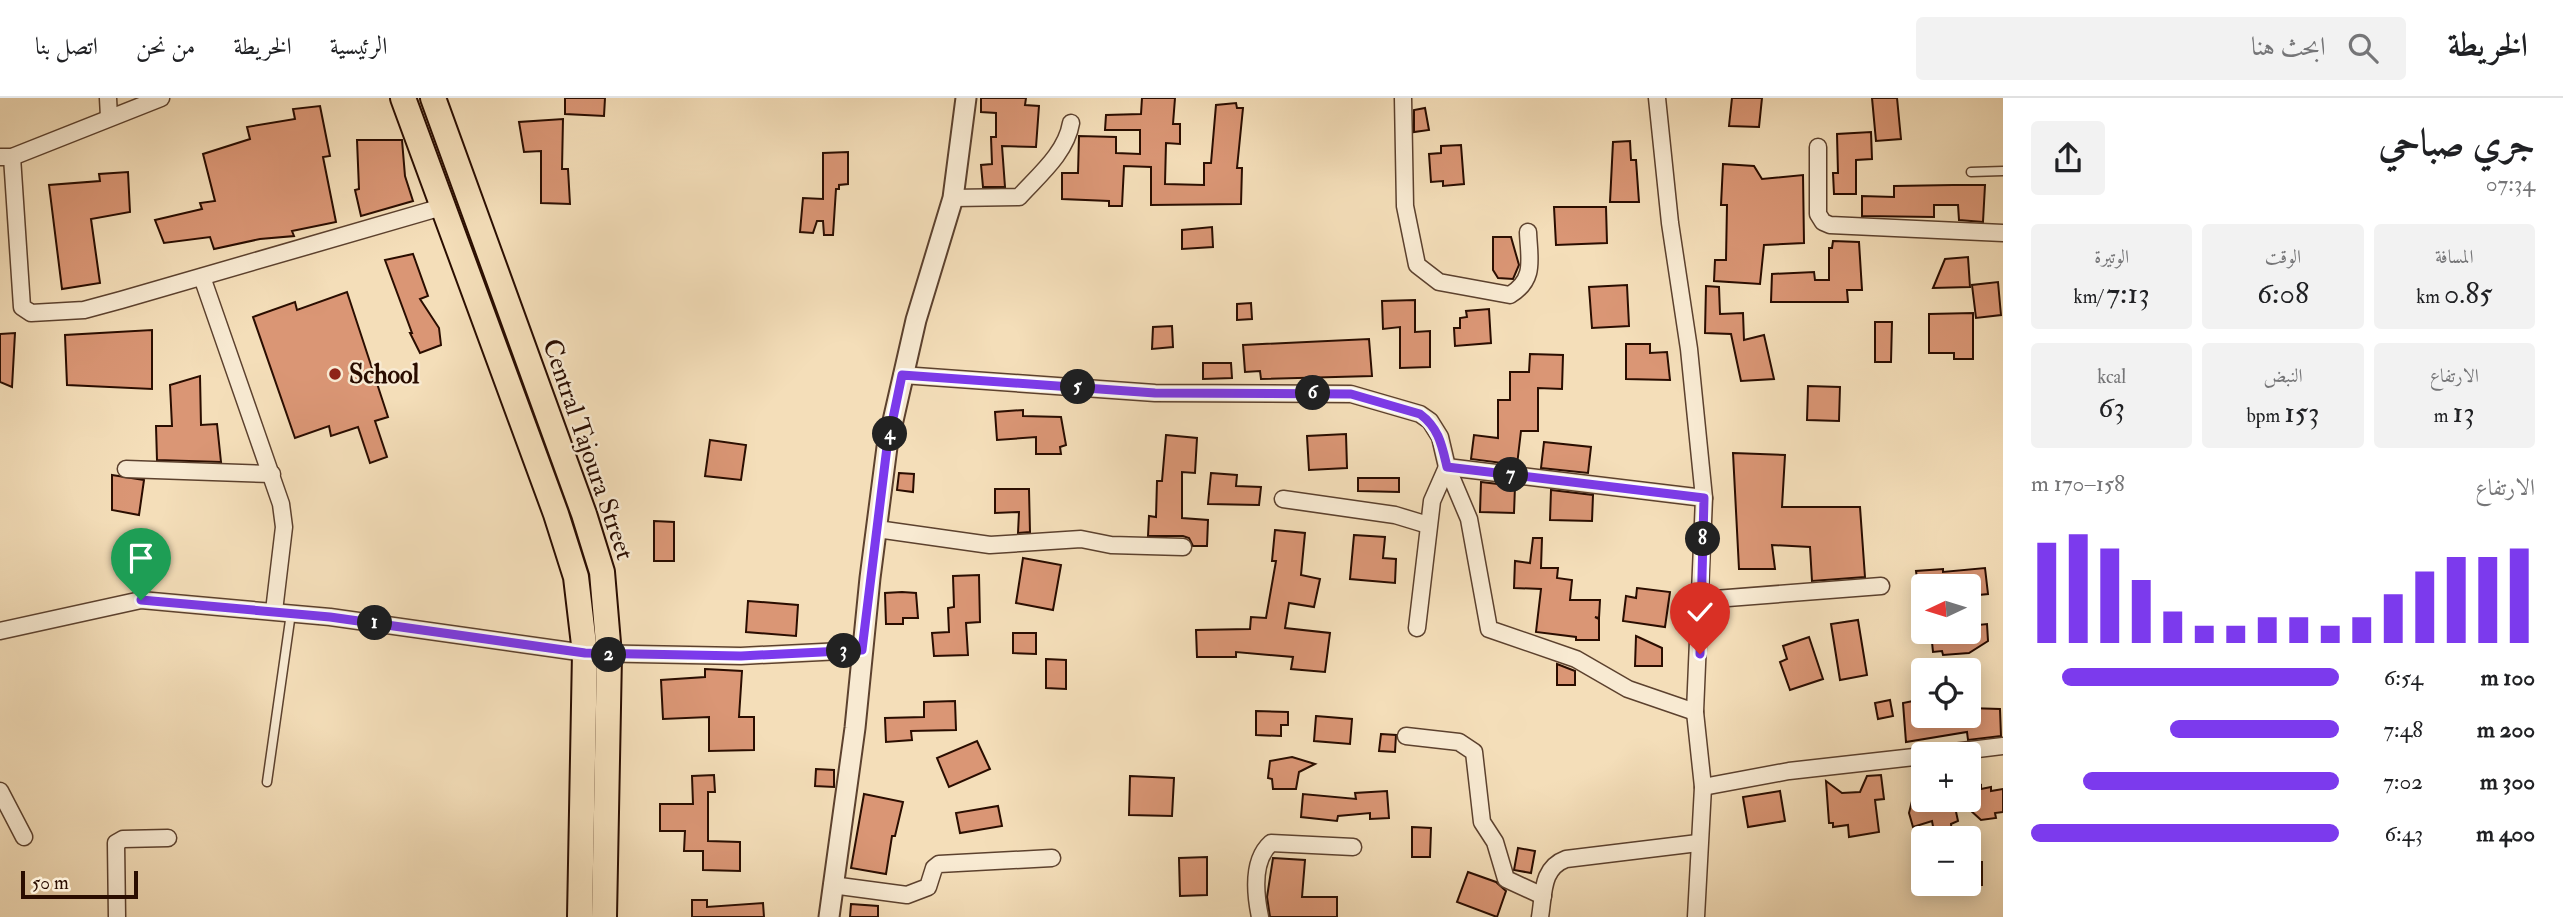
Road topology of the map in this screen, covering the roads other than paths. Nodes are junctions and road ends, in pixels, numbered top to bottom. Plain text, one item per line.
1 (108, 98) edge
2 (160, 98) edge
3 (403, 98) edge
4 (433, 98) edge
5 (966, 98) edge
6 (1403, 98) edge
7 (1657, 98) edge
8 (109, 117) junction
9 (1071, 122) dead end
10 (1818, 147) dead end
11 (6, 157) edge
12 (1971, 172) dead end
13 (2003, 172) edge
14 (953, 198) junction
15 (442, 207) junction
16 (1528, 232) dead end
17 (2003, 233) edge
18 (202, 277) junction
19 (902, 375) junction
20 (1447, 467) junction
21 (126, 469) dead end
22 (272, 474) junction
23 (1704, 498) junction
24 (1283, 499) dead end
25 (1429, 525) junction
26 (877, 529) junction
27 (1183, 547) dead end
28 (1881, 586) dead end
29 (1702, 600) junction
30 (283, 612) junction
31 (1416, 628) dead end
32 (0, 631) edge
33 (862, 650) junction
34 (597, 654) junction
35 (1695, 712) junction
36 (1406, 736) dead end
37 (2003, 746) edge
38 (1981, 749) edge
39 (1911, 757) edge
40 (267, 782) dead end
41 (1703, 787) junction
42 (0, 791) edge
43 (24, 838) dead end
44 (168, 838) dead end
45 (1698, 843) junction
46 (1353, 847) dead end
47 (1052, 858) dead end
48 (832, 885) junction
49 (1543, 896) junction
50 (117, 917) edge
51 (580, 917) edge
52 (604, 917) edge
53 (829, 917) edge
54 (1260, 917) edge
55 (1540, 917) edge
56 (1696, 917) edge

1 - 8 street
2 - 8 street
3 - 15 main road
4 - 34 main road, Central Tajoura Street
5 - 14 street
6 - 16 street
7 - 23 street
8 - 11 street
9 - 14 street
10 - 17 street
11 - 18 street
12 - 13 lane
14 - 19 street
15 - 18 street
15 - 34 main road
18 - 22 street
19 - 20 street
19 - 26 street
20 - 23 street
20 - 25 street
20 - 35 street
21 - 22 street
22 - 30 street
23 - 29 street
24 - 25 street
25 - 31 street
26 - 27 street
26 - 33 street
28 - 29 street
29 - 35 street
30 - 32 street
30 - 34 street
30 - 40 lane
33 - 34 street
33 - 48 street
34 - 51 main road
34 - 52 main road, Central Tajoura Street
35 - 41 street
36 - 49 street
37 - 38 street
39 - 41 street
41 - 45 street
42 - 43 street
44 - 50 street
45 - 49 street
45 - 56 street
46 - 54 street
47 - 48 street
48 - 53 street
49 - 55 street

